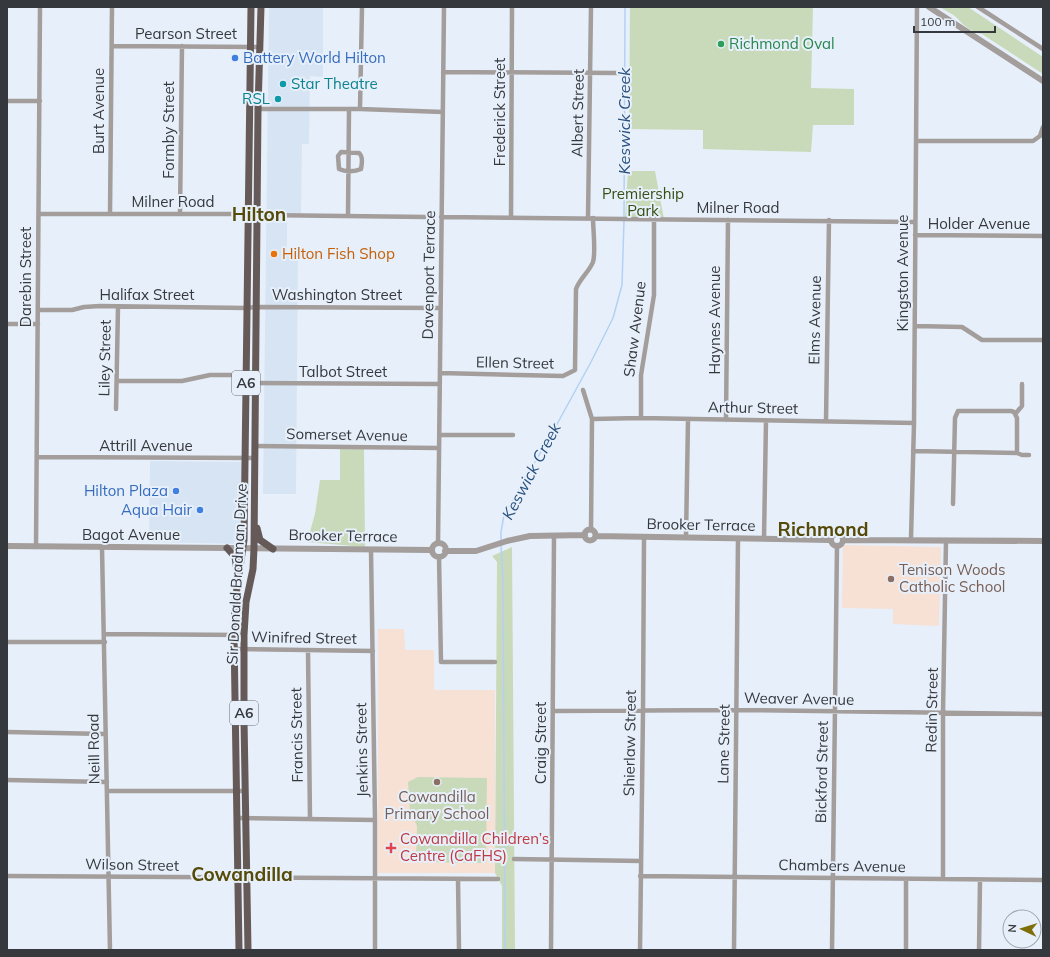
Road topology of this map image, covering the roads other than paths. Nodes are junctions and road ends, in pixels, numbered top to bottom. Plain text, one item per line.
1 (40, 7) edge
2 (112, 7) edge
3 (251, 7) edge
4 (261, 7) edge
5 (362, 7) edge
6 (444, 7) edge
7 (512, 7) edge
8 (591, 7) edge
9 (917, 7) edge
10 (929, 7) edge
11 (978, 7) edge
12 (112, 46) junction
13 (182, 46) junction
14 (250, 47) junction
15 (259, 47) junction
16 (1043, 49) edge
17 (443, 72) junction
18 (512, 73) junction
19 (591, 73) junction
20 (619, 73) dead end
21 (1043, 81) edge
22 (7, 101) edge
23 (40, 101) junction
24 (249, 109) junction
25 (258, 109) junction
26 (349, 109) junction
27 (360, 109) junction
28 (443, 112) junction
29 (1043, 127) edge
30 (916, 141) junction
31 (349, 153) junction
32 (348, 171) junction
33 (39, 214) junction
34 (110, 214) junction
35 (180, 214) junction
36 (248, 214) junction
37 (258, 215) junction
38 (348, 216) junction
39 (427, 217) dead end
40 (441, 217) junction
41 (511, 218) junction
42 (591, 218) junction
43 (654, 219) junction
44 (728, 220) junction
45 (829, 220) junction
46 (915, 222) junction
47 (915, 235) junction
48 (1043, 236) edge
49 (118, 306) junction
50 (257, 307) junction
51 (246, 308) junction
52 (440, 308) junction
53 (38, 310) junction
54 (7, 324) edge
55 (38, 324) junction
56 (915, 326) junction
57 (1043, 340) edge
58 (440, 373) junction
59 (246, 379) junction
60 (256, 379) junction
61 (117, 381) junction
62 (440, 384) junction
63 (1022, 384) dead end
64 (583, 390) dead end
65 (116, 409) dead end
66 (1016, 413) junction
67 (641, 418) junction
68 (592, 419) junction
69 (688, 420) junction
70 (726, 420) junction
71 (766, 421) junction
72 (826, 421) junction
73 (914, 423) junction
74 (439, 434) junction
75 (513, 435) dead end
76 (255, 446) junction
77 (439, 448) junction
78 (913, 451) junction
79 (954, 452) junction
80 (1017, 453) junction
81 (1029, 455) dead end
82 (37, 457) junction
83 (245, 458) junction
84 (255, 458) junction
85 (953, 504) dead end
86 (254, 518) junction
87 (591, 530) junction
88 (584, 535) junction
89 (554, 536) junction
90 (596, 536) junction
91 (644, 537) junction
92 (686, 537) junction
93 (738, 538) junction
94 (764, 539) junction
95 (911, 539) junction
96 (830, 540) junction
97 (843, 540) junction
98 (946, 540) junction
99 (1043, 541) edge
100 (438, 544) junction
101 (7, 546) edge
102 (837, 546) junction
103 (36, 547) junction
104 (102, 548) junction
105 (227, 548) junction
106 (243, 548) junction
107 (254, 548) junction
108 (273, 549) junction
109 (371, 550) junction
110 (432, 550) junction
111 (445, 551) junction
112 (439, 557) junction
113 (238, 580) junction
114 (104, 634) junction
115 (244, 634) junction
116 (234, 635) junction
117 (7, 642) edge
118 (105, 642) junction
119 (234, 649) junction
120 (244, 649) junction
121 (308, 651) junction
122 (373, 651) junction
123 (495, 662) dead end
124 (736, 710) junction
125 (554, 711) junction
126 (643, 711) junction
127 (835, 712) junction
128 (943, 714) junction
129 (1043, 714) edge
130 (7, 732) edge
131 (106, 734) junction
132 (7, 780) edge
133 (107, 782) junction
134 (107, 791) junction
135 (237, 791) junction
136 (246, 791) junction
137 (237, 818) junction
138 (246, 818) junction
139 (310, 819) junction
140 (375, 820) junction
141 (514, 859) dead end
142 (552, 860) junction
143 (640, 861) junction
144 (7, 876) edge
145 (109, 876) junction
146 (640, 876) junction
147 (735, 877) junction
148 (238, 878) junction
149 (248, 878) junction
150 (833, 878) junction
151 (375, 879) junction
152 (458, 879) junction
153 (498, 879) dead end
154 (906, 879) junction
155 (943, 879) junction
156 (980, 880) junction
157 (1043, 880) edge
158 (110, 950) edge
159 (239, 950) edge
160 (248, 950) edge
161 (375, 950) edge
162 (459, 950) edge
163 (552, 950) edge
164 (640, 950) edge
165 (734, 950) edge
166 (832, 950) edge
167 (906, 950) edge
168 (978, 950) edge

1 - 23 street, Darebin Street
2 - 12 street, Burt Avenue
3 - 14 main road, Sir Donald Bradman Drive / A6
4 - 15 main road, Sir Donald Bradman Drive / A6
5 - 27 street
6 - 17 street, Davenport Terrace
7 - 18 street, Frederick Street
8 - 19 street, Albert Street
9 - 30 street, Kingston Avenue
10 - 21 street
11 - 16 street
12 - 13 street, Pearson Street
12 - 34 street, Burt Avenue
13 - 14 street, Pearson Street
13 - 35 street, Formby Street
14 - 15 street, Pearson Street
14 - 24 main road, Sir Donald Bradman Drive / A6
15 - 25 main road, Sir Donald Bradman Drive / A6
17 - 18 street
17 - 28 street, Davenport Terrace
18 - 19 street
18 - 41 street, Frederick Street
19 - 20 street
19 - 42 street, Albert Street
22 - 23 street
23 - 33 street, Darebin Street
24 - 25 street
24 - 36 main road, Sir Donald Bradman Drive / A6
25 - 26 street
25 - 37 main road, Sir Donald Bradman Drive / A6
26 - 27 street
26 - 31 street
27 - 28 street
28 - 40 street, Davenport Terrace
29 - 30 street
30 - 46 street, Kingston Avenue
31 - 32 street
31 - 32 street
31 - 32 street
32 - 38 street
33 - 34 street, Milner Road
33 - 53 street, Darebin Street
34 - 35 street, Milner Road
35 - 36 street, Milner Road
36 - 37 street, Milner Road
36 - 51 main road, Sir Donald Bradman Drive / A6
37 - 38 street, Milner Road
37 - 50 main road, Sir Donald Bradman Drive / A6
38 - 39 street, Milner Road
40 - 41 street, Milner Road
40 - 52 street, Davenport Terrace
41 - 42 street, Milner Road
42 - 43 street, Milner Road
42 - 58 street, Ellen Street
43 - 44 street, Milner Road
43 - 67 street, Shaw Avenue
44 - 45 street, Milner Road
44 - 70 street, Haynes Avenue
45 - 46 street, Milner Road
45 - 72 street, Elms Avenue
46 - 47 street, Kingston Avenue
47 - 48 street, Holder Avenue
47 - 56 street, Kingston Avenue
49 - 51 street, Halifax Street
49 - 53 street, Halifax Street
49 - 61 street, Liley Street
50 - 51 street, Halifax Street
50 - 52 street, Washington Street
50 - 60 main road, Sir Donald Bradman Drive / A6
51 - 59 main road, Sir Donald Bradman Drive / A6
52 - 58 street, Davenport Terrace
53 - 55 street, Darebin Street
54 - 55 street
55 - 82 street, Darebin Street
56 - 57 street
56 - 73 street, Kingston Avenue
58 - 62 street, Davenport Terrace
59 - 60 street, Talbot Street
59 - 60 street
59 - 61 street
59 - 83 main road, Sir Donald Bradman Drive / A6
60 - 62 street, Talbot Street
60 - 76 main road, Sir Donald Bradman Drive / A6
61 - 65 street, Liley Street
62 - 74 street, Davenport Terrace
63 - 66 street
64 - 68 street
66 - 79 street
66 - 80 street
67 - 68 street, Arthur Street
67 - 69 street, Arthur Street
68 - 87 street
69 - 70 street, Arthur Street
69 - 92 street
70 - 71 street, Arthur Street
71 - 72 street, Arthur Street
71 - 94 street
72 - 73 street, Arthur Street
73 - 78 street, Kingston Avenue
74 - 75 street
74 - 77 street, Davenport Terrace
76 - 77 street, Somerset Avenue
76 - 84 main road, Sir Donald Bradman Drive / A6
77 - 100 street, Davenport Terrace
78 - 79 street
78 - 95 street, Kingston Avenue
79 - 80 street
79 - 85 street
80 - 81 street
82 - 83 street, Attrill Avenue
82 - 103 street, Darebin Street
83 - 84 street, Attrill Avenue
83 - 106 main road, Sir Donald Bradman Drive / A6
84 - 86 main road, Sir Donald Bradman Drive / A6
86 - 107 main road, Sir Donald Bradman Drive / A6
86 - 108 main road
87 - 88 street
87 - 90 street
88 - 89 street
88 - 90 street
89 - 111 street
89 - 125 street, Craig Street
90 - 91 street, Brooker Terrace
91 - 92 street, Brooker Terrace
91 - 126 street, Shierlaw Street
92 - 93 street, Brooker Terrace
93 - 94 street, Brooker Terrace
93 - 124 street, Lane Street
94 - 96 street, Brooker Terrace
95 - 97 street
95 - 98 street
96 - 97 street
96 - 102 street
97 - 102 street
98 - 99 street
98 - 128 street, Redin Street
100 - 110 street
100 - 111 street
101 - 103 street, Bagot Avenue
102 - 127 street, Bickford Street
103 - 104 street, Bagot Avenue
104 - 105 street, Bagot Avenue
104 - 114 street, Neill Road
105 - 106 street, Bagot Avenue
105 - 113 main road
106 - 107 street, Bagot Avenue
106 - 113 main road, Sir Donald Bradman Drive / A6
107 - 108 street, Brooker Terrace
107 - 115 main road, Sir Donald Bradman Drive / A6
108 - 109 street, Brooker Terrace
109 - 110 street, Brooker Terrace
109 - 122 street, Jenkins Street
110 - 112 street
111 - 112 street
112 - 123 street
113 - 116 main road, Sir Donald Bradman Drive / A6
114 - 116 street
114 - 118 street, Neill Road
115 - 116 street
115 - 120 main road, Sir Donald Bradman Drive / A6
116 - 119 main road, Sir Donald Bradman Drive / A6
117 - 118 street
118 - 131 street, Neill Road
119 - 120 street, Winifred Street
119 - 135 main road, Sir Donald Bradman Drive / A6
120 - 121 street, Winifred Street
120 - 136 main road, Sir Donald Bradman Drive / A6
121 - 122 street, Winifred Street
121 - 139 street, Francis Street
122 - 140 street, Jenkins Street
124 - 126 street, Weaver Avenue
124 - 127 street, Weaver Avenue
124 - 147 street, Lane Street
125 - 126 street, Weaver Avenue
125 - 142 street, Craig Street
126 - 143 street, Shierlaw Street
127 - 128 street, Weaver Avenue
127 - 150 street, Bickford Street
128 - 129 street, Weaver Avenue
128 - 155 street, Redin Street
130 - 131 street
131 - 133 street, Neill Road
132 - 133 street
133 - 134 street, Neill Road
134 - 135 street
134 - 145 street, Neill Road
135 - 136 street
135 - 137 main road, Sir Donald Bradman Drive / A6
136 - 138 main road, Sir Donald Bradman Drive / A6
137 - 138 street
137 - 148 main road, Sir Donald Bradman Drive / A6
138 - 139 street
138 - 149 main road, Sir Donald Bradman Drive / A6
139 - 140 street
140 - 151 street, Jenkins Street
141 - 142 street
142 - 143 street
142 - 163 street, Craig Street
143 - 146 street, Shierlaw Street
144 - 145 street, Wilson Street
145 - 148 street, Wilson Street
145 - 158 street, Neill Road
146 - 147 street, Chambers Avenue
146 - 164 street, Shierlaw Street
147 - 150 street, Chambers Avenue
147 - 165 street, Lane Street
148 - 149 street, Wilson Street
148 - 159 main road, Sir Donald Bradman Drive / A6
149 - 151 street, Wilson Street
149 - 160 main road, Sir Donald Bradman Drive / A6
150 - 154 street, Chambers Avenue
150 - 166 street, Bickford Street
151 - 152 street, Wilson Street
151 - 161 street, Jenkins Street
152 - 153 street, Wilson Street
152 - 162 street
154 - 155 street, Chambers Avenue
154 - 167 street
155 - 156 street, Chambers Avenue
156 - 157 street, Chambers Avenue
156 - 168 street

